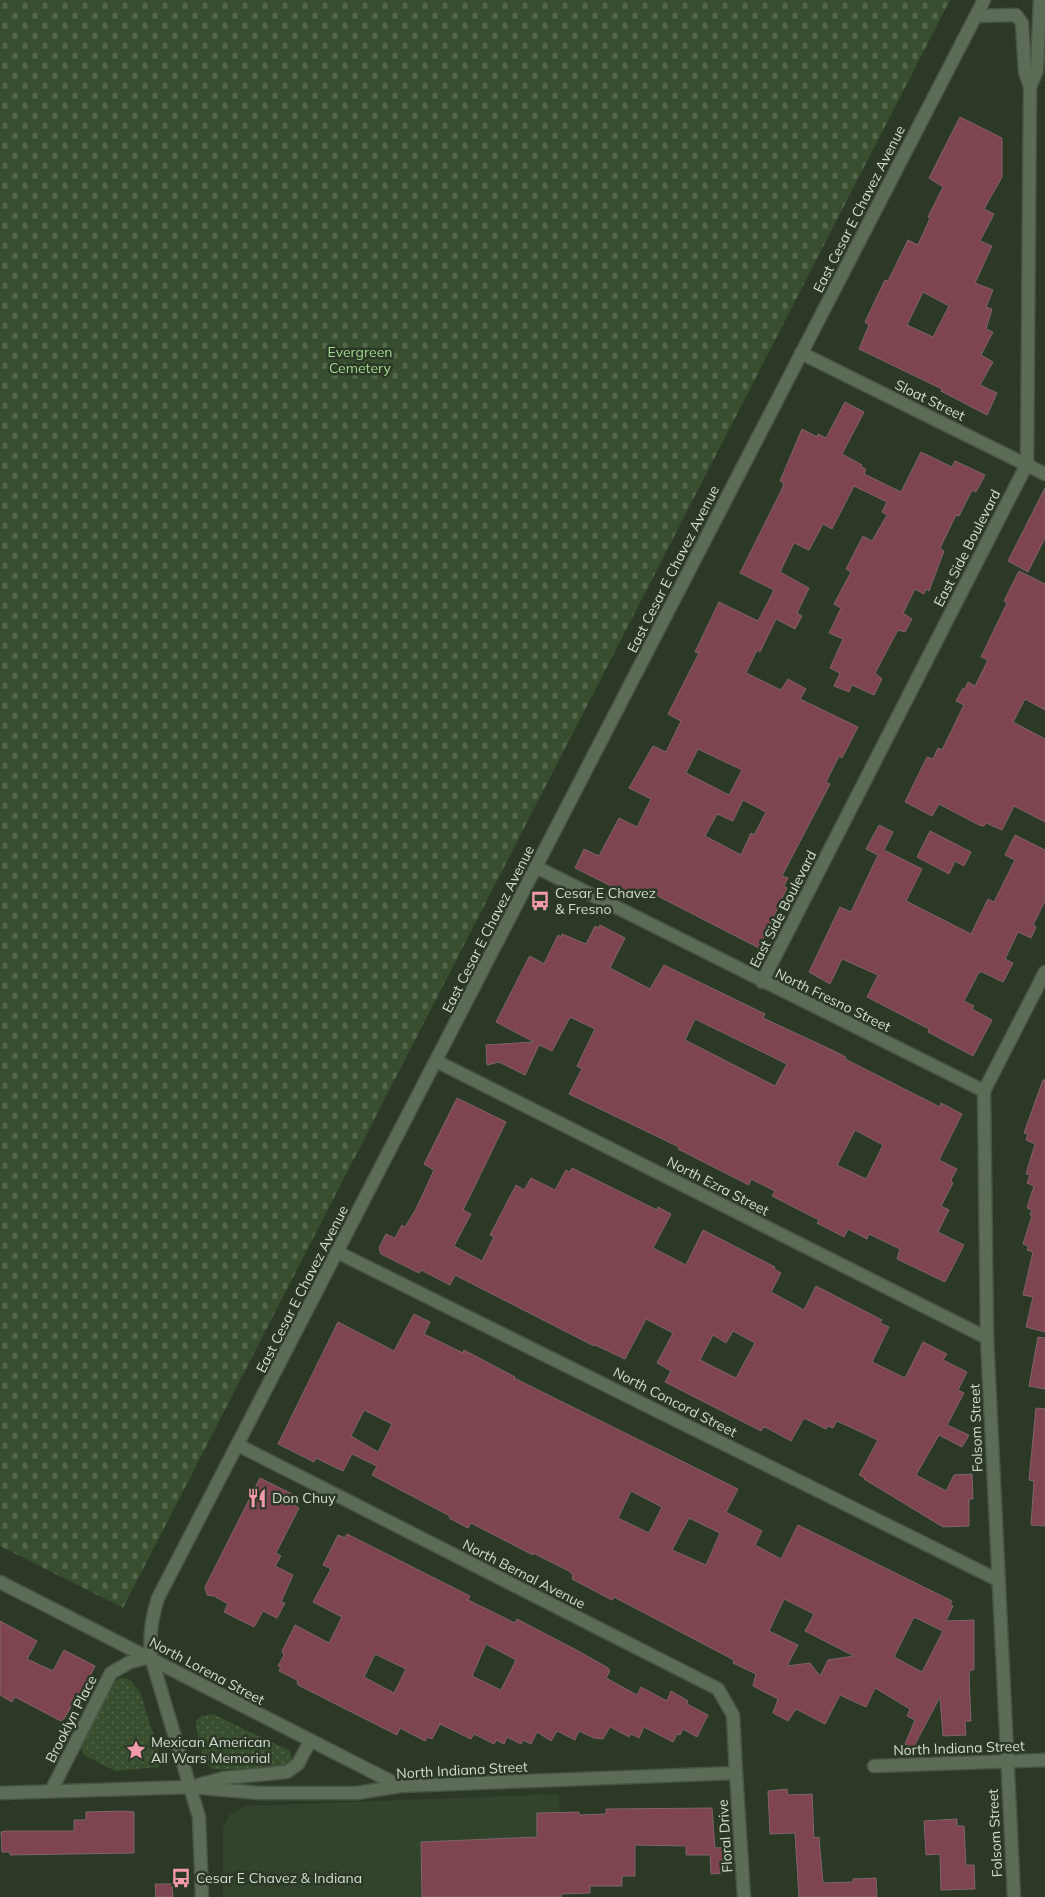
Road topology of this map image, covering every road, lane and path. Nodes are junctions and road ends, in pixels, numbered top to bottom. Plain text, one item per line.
1 (984, 0) edge
2 (1040, 0) edge
3 (976, 16) junction
4 (1030, 87) junction
5 (801, 353) junction
6 (1027, 464) junction
7 (1045, 474) edge
8 (536, 867) junction
9 (1045, 972) edge
10 (762, 982) junction
11 (436, 1061) junction
12 (984, 1091) junction
13 (337, 1252) junction
14 (987, 1338) junction
15 (238, 1445) junction
16 (998, 1580) junction
17 (0, 1582) edge
18 (151, 1658) junction
19 (310, 1741) junction
20 (1045, 1760) edge
21 (1006, 1761) junction
22 (874, 1766) dead end
23 (736, 1773) junction
24 (400, 1786) junction
25 (191, 1787) junction
26 (51, 1791) junction
27 (0, 1792) edge
28 (202, 1897) edge
29 (744, 1897) edge
30 (1014, 1897) edge

1 - 3 street, East Cesar E Chavez Avenue
2 - 4 street, East Side Boulevard
3 - 4 street, East Side Boulevard
3 - 5 street, East Cesar E Chavez Avenue
4 - 6 street, East Side Boulevard
5 - 6 street, Sloat Street
5 - 8 street, East Cesar E Chavez Avenue
6 - 7 street, Sloat Street
6 - 10 street, East Side Boulevard
8 - 10 street, North Fresno Street
8 - 11 street, East Cesar E Chavez Avenue
9 - 12 street, Folsom Street
10 - 12 street, North Fresno Street
11 - 13 street, East Cesar E Chavez Avenue
11 - 14 street, North Ezra Street
12 - 14 street, Folsom Street
13 - 15 street, East Cesar E Chavez Avenue
13 - 16 street, North Concord Street
14 - 16 street, Folsom Street
15 - 18 street, East Cesar E Chavez Avenue
15 - 23 street, North Bernal Avenue
16 - 21 street, Folsom Street
17 - 18 street, North Lorena Street
18 - 19 street, North Lorena Street
18 - 25 street, East Cesar E Chavez Avenue
18 - 26 street, Brooklyn Place
19 - 24 street, North Lorena Street
19 - 25 street, North Indiana Street
20 - 21 street, North Indiana Street
21 - 22 street, North Indiana Street
21 - 30 street, Folsom Street
23 - 24 street, North Indiana Street
23 - 29 street, Floral Drive
24 - 25 street, North Indiana Street
25 - 26 street, North Indiana Street
25 - 28 street, East Cesar E Chavez Avenue
26 - 27 street, North Indiana Street

